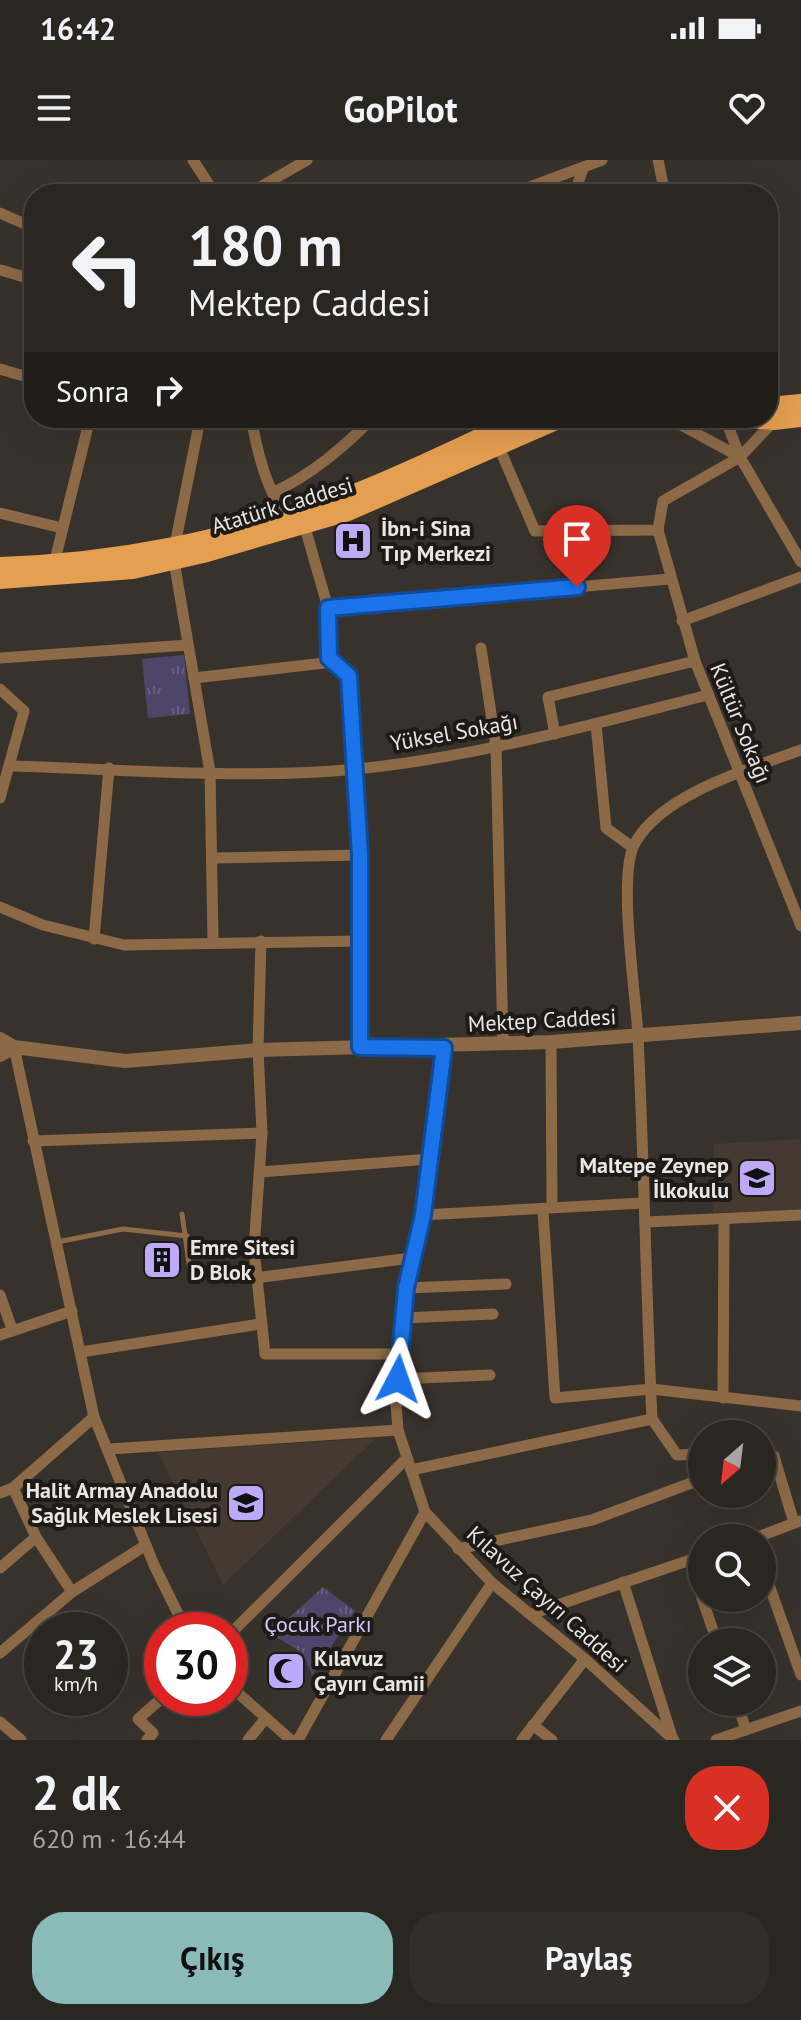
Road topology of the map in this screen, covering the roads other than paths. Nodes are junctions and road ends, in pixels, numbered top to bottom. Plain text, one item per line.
1 (193, 160) edge
2 (307, 160) edge
3 (602, 160) edge
4 (658, 160) edge
5 (583, 169) junction
6 (209, 184) edge
7 (265, 184) edge
8 (555, 184) edge
9 (578, 184) edge
10 (663, 184) edge
11 (0, 213) edge
12 (24, 224) edge
13 (1, 270) edge
14 (24, 277) edge
15 (0, 369) edge
16 (24, 376) edge
17 (801, 403) edge
18 (778, 411) edge
19 (778, 414) edge
20 (801, 418) edge
21 (87, 428) edge
22 (196, 428) edge
23 (254, 428) edge
24 (361, 428) edge
25 (500, 428) edge
26 (539, 428) edge
27 (686, 428) edge
28 (729, 428) edge
29 (760, 428) edge
30 (498, 445) junction
31 (740, 457) junction
32 (274, 492) junction
33 (0, 513) edge
34 (286, 515) junction
35 (304, 524) junction
36 (62, 528) junction
37 (658, 530) junction
38 (174, 553) junction
39 (801, 562) edge
40 (54, 564) junction
41 (0, 566) edge
42 (801, 577) edge
43 (670, 579) junction
44 (0, 580) edge
45 (328, 608) junction
46 (682, 621) junction
47 (188, 645) junction
48 (481, 648) dead end
49 (0, 658) edge
50 (695, 661) junction
51 (333, 662) junction
52 (194, 678) junction
53 (0, 689) edge
54 (708, 695) junction
55 (596, 724) junction
56 (555, 734) junction
57 (496, 746) junction
58 (801, 750) edge
59 (11, 766) junction
60 (109, 768) junction
61 (356, 769) junction
62 (210, 772) junction
63 (740, 772) junction
64 (0, 798) edge
65 (632, 847) junction
66 (360, 855) junction
67 (214, 858) junction
68 (0, 907) edge
69 (801, 926) edge
70 (94, 939) junction
71 (213, 941) junction
72 (261, 941) junction
73 (360, 941) junction
74 (801, 1023) edge
75 (638, 1036) junction
76 (0, 1039) edge
77 (551, 1042) junction
78 (503, 1044) junction
79 (14, 1047) junction
80 (360, 1047) junction
81 (444, 1048) junction
82 (258, 1050) junction
83 (0, 1055) edge
84 (262, 1133) junction
85 (33, 1141) junction
86 (430, 1159) junction
87 (260, 1172) junction
88 (643, 1203) junction
89 (548, 1209) junction
90 (182, 1214) dead end
91 (423, 1215) junction
92 (801, 1215) edge
93 (724, 1219) junction
94 (645, 1222) junction
95 (187, 1236) junction
96 (56, 1243) junction
97 (411, 1258) junction
98 (191, 1277) dead end
99 (255, 1278) junction
100 (506, 1284) dead end
101 (406, 1288) junction
102 (0, 1295) edge
103 (72, 1311) junction
104 (493, 1314) dead end
105 (403, 1318) junction
106 (260, 1324) junction
107 (12, 1329) junction
108 (0, 1335) edge
109 (81, 1352) junction
110 (399, 1354) junction
111 (490, 1375) dead end
112 (398, 1379) junction
113 (651, 1389) junction
114 (723, 1398) junction
115 (801, 1406) edge
116 (94, 1417) junction
117 (652, 1419) junction
118 (398, 1430) junction
119 (110, 1449) junction
120 (688, 1454) edge
121 (776, 1462) edge
122 (409, 1464) junction
123 (688, 1484) edge
124 (13, 1488) junction
125 (0, 1493) edge
126 (425, 1512) junction
127 (798, 1522) edge
128 (776, 1530) edge
129 (36, 1537) junction
130 (146, 1545) junction
131 (458, 1549) junction
132 (688, 1561) edge
133 (0, 1568) edge
134 (623, 1582) junction
135 (492, 1583) junction
136 (72, 1592) junction
137 (776, 1604) edge
138 (178, 1612) edge
139 (531, 1614) junction
140 (248, 1617) edge
141 (0, 1653) edge
142 (585, 1659) junction
143 (801, 1675) edge
144 (248, 1703) edge
145 (801, 1711) edge
146 (144, 1714) edge
147 (742, 1716) edge
148 (265, 1719) junction
149 (0, 1722) edge
150 (533, 1725) junction
151 (746, 1730) junction
152 (154, 1738) edge
153 (673, 1739) edge
154 (21, 1740) edge
155 (248, 1740) edge
156 (291, 1740) edge
157 (298, 1740) edge
158 (386, 1740) edge
159 (522, 1740) edge
160 (552, 1740) edge
161 (716, 1740) edge

1 - 6 street
2 - 7 street
3 - 5 street
4 - 10 street
5 - 8 street
5 - 9 street
11 - 12 street
13 - 14 street
15 - 16 street
17 - 18 main road
19 - 20 main road
21 - 36 street
22 - 38 street
23 - 32 street
24 - 32 street
25 - 34 main road, Atatürk Caddesi
26 - 30 main road, Atatürk Caddesi
27 - 31 street
28 - 31 street
29 - 31 street
30 - 35 main road, Atatürk Caddesi
30 - 37 street
31 - 37 street
31 - 39 street
32 - 34 street
33 - 36 street
34 - 38 main road, Atatürk Caddesi
35 - 38 main road, Atatürk Caddesi
35 - 45 street
36 - 40 street
37 - 43 street, Kültür Sokağı
38 - 40 main road, Atatürk Caddesi
38 - 44 main road, Atatürk Caddesi
38 - 47 street
40 - 41 main road, Atatürk Caddesi
42 - 46 street
43 - 45 street
43 - 46 street, Kültür Sokağı
45 - 51 street
46 - 50 street, Kültür Sokağı
47 - 49 street
47 - 52 street
48 - 57 street
50 - 54 street, Kültür Sokağı
50 - 56 street
51 - 52 street
51 - 61 street
52 - 62 street
53 - 59 street
54 - 55 street, Yüksel Sokağı
54 - 63 street, Kültür Sokağı
55 - 56 street, Yüksel Sokağı
55 - 65 street
56 - 57 street, Yüksel Sokağı
57 - 61 street, Yüksel Sokağı
57 - 78 street
58 - 63 street
59 - 60 street, Yüksel Sokağı
59 - 64 street
60 - 62 street, Yüksel Sokağı
60 - 70 street
61 - 62 street, Yüksel Sokağı
61 - 66 street
62 - 67 street
63 - 65 street
63 - 69 street, Kültür Sokağı
65 - 75 street
66 - 67 street
66 - 73 street
67 - 71 street
68 - 70 street
70 - 71 street
71 - 72 street
72 - 73 street
72 - 82 street
73 - 80 street
74 - 75 street, Mektep Caddesi
75 - 77 street, Mektep Caddesi
75 - 88 street
76 - 79 street
77 - 78 street, Mektep Caddesi
77 - 89 street
78 - 81 street, Mektep Caddesi
79 - 82 street, Mektep Caddesi
79 - 83 street
79 - 85 street
80 - 81 street, Mektep Caddesi
80 - 82 street, Mektep Caddesi
81 - 86 street, Kılavuz Çayırı Caddesi
82 - 84 street
84 - 85 street
84 - 87 street
85 - 96 street
86 - 87 street
86 - 91 street, Kılavuz Çayırı Caddesi
87 - 99 street
88 - 89 street
88 - 94 street
89 - 91 street
89 - 113 street
90 - 95 lane
91 - 97 street, Kılavuz Çayırı Caddesi
92 - 93 street
93 - 94 street
93 - 114 street
94 - 113 street
95 - 96 lane
95 - 98 lane
96 - 103 street
97 - 99 street
97 - 101 street, Kılavuz Çayırı Caddesi
99 - 106 street
100 - 101 street
101 - 105 street, Kılavuz Çayırı Caddesi
102 - 107 street
103 - 107 street
103 - 109 street
104 - 105 street
105 - 110 street, Kılavuz Çayırı Caddesi
106 - 109 street
106 - 110 street
107 - 108 street
109 - 116 street
110 - 112 street, Kılavuz Çayırı Caddesi
111 - 112 street
112 - 118 street, Kılavuz Çayırı Caddesi
113 - 114 street
113 - 117 street
114 - 115 street
116 - 119 street
116 - 124 street
117 - 120 street
117 - 122 street
118 - 119 street
118 - 122 street, Kılavuz Çayırı Caddesi
119 - 130 street
121 - 127 street
122 - 126 street, Kılavuz Çayırı Caddesi
122 - 140 street
123 - 131 street
124 - 125 street
124 - 129 street
126 - 131 street, Kılavuz Çayırı Caddesi
126 - 157 street
127 - 128 street
129 - 133 street
129 - 136 street
130 - 136 street
130 - 138 street
131 - 135 street, Kılavuz Çayırı Caddesi
132 - 134 street
134 - 139 street
134 - 153 street
135 - 139 street, Kılavuz Çayırı Caddesi
135 - 158 street
136 - 141 street
137 - 143 street
139 - 142 street, Kılavuz Çayırı Caddesi
142 - 150 street
142 - 153 street, Kılavuz Çayırı Caddesi
144 - 148 street
145 - 151 street
146 - 152 street
147 - 151 street
148 - 155 street
148 - 156 street
149 - 154 street
150 - 159 street
150 - 160 street
151 - 161 street

